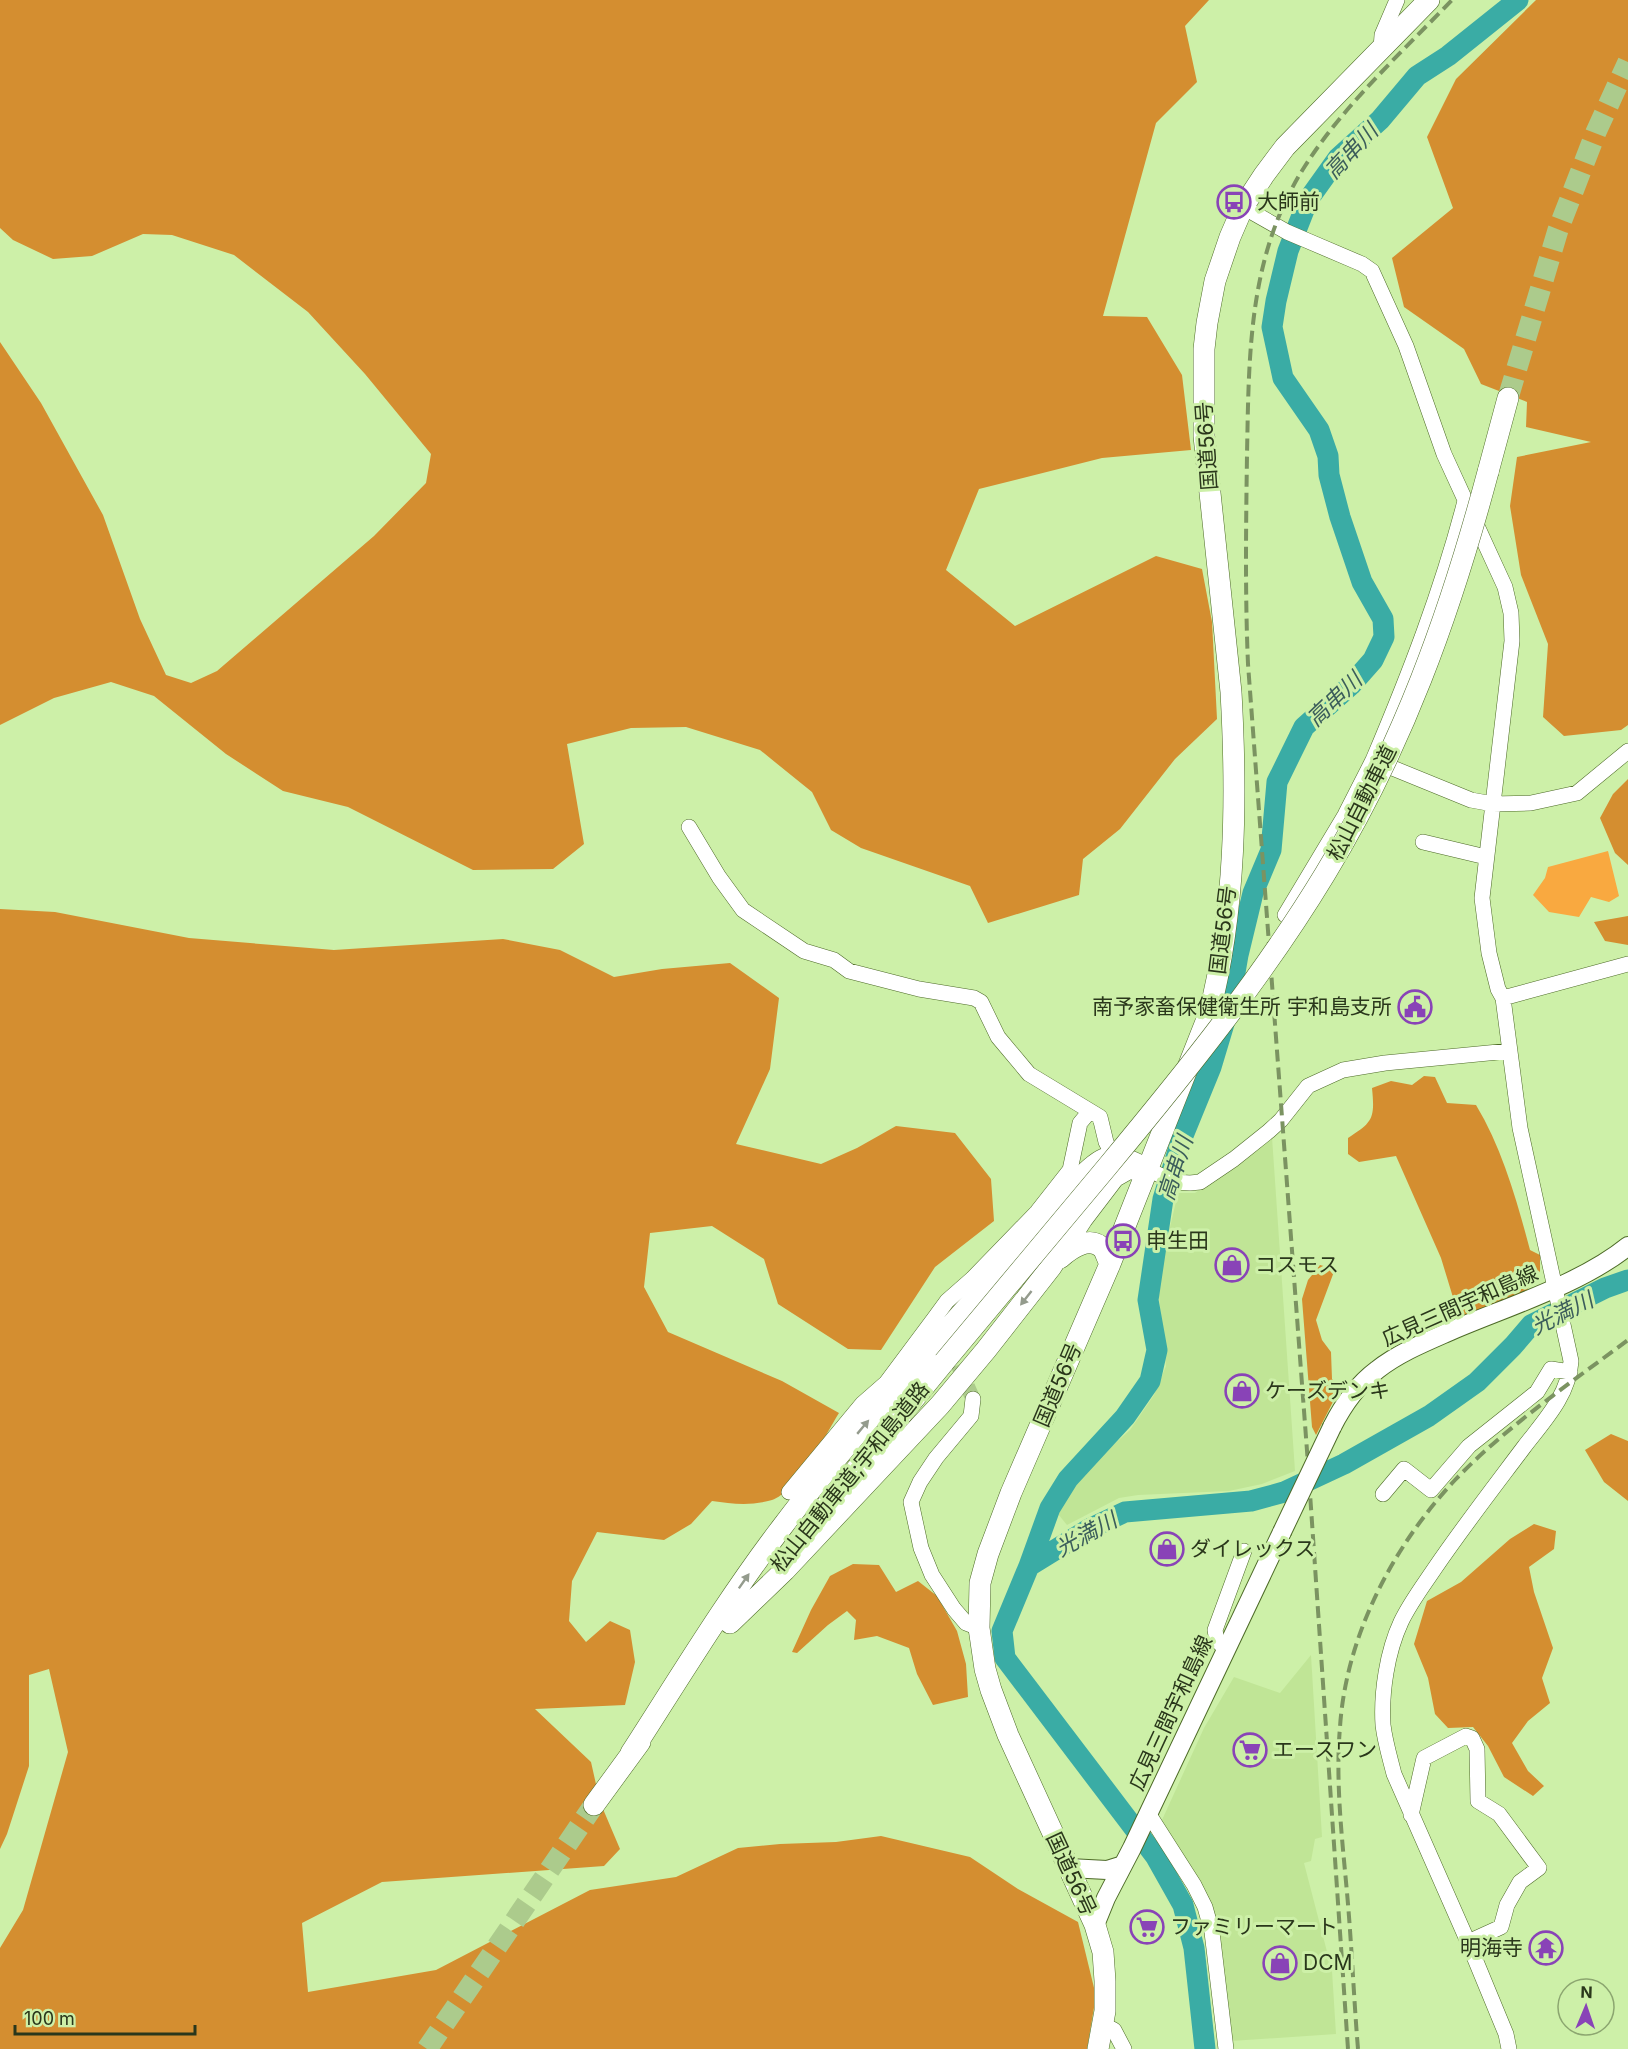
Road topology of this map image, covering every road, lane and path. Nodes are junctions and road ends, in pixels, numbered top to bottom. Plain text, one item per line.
1 (1397, 0) edge
2 (1429, 0) edge
3 (1381, 49) junction
4 (1243, 207) junction
5 (1508, 398) tunnel mouth
6 (1466, 501) junction
7 (1628, 751) edge
8 (1373, 760) junction
9 (1493, 804) junction
10 (689, 828) dead end
11 (1423, 842) dead end
12 (1486, 857) junction
13 (1285, 915) dead end
14 (1628, 964) edge
15 (1503, 998) junction
16 (1509, 1051) junction
17 (1089, 1111) junction
18 (1117, 1162) junction
19 (1153, 1172) junction
20 (1628, 1246) edge
21 (1110, 1264) junction
22 (1051, 1267) junction
23 (1558, 1303) junction
24 (1570, 1372) junction
25 (974, 1399) dead end
26 (789, 1492) dead end
27 (1383, 1494) dead end
28 (1244, 1551) dead end
29 (730, 1623) junction
30 (979, 1628) junction
31 (1226, 1649) junction
32 (631, 1753) junction
33 (594, 1805) tunnel mouth
34 (1411, 1815) junction
35 (1147, 1816) junction
36 (1128, 1857) junction
37 (1069, 1868) junction
38 (1095, 1925) junction
39 (1468, 1942) junction
40 (1103, 2025) junction
41 (1098, 2049) edge
42 (1124, 2049) edge
43 (1226, 2049) edge
44 (1509, 2049) edge

1 - 3 street
2 - 3 highway, 国道56号
3 - 4 highway, 国道56号
4 - 6 street
4 - 19 highway, 国道56号
5 - 18 highway, 松山自動車道, bridge
6 - 8 street
6 - 9 street
7 - 9 street
8 - 9 street
8 - 13 street
9 - 12 street
10 - 17 street
11 - 12 street
12 - 15 street
14 - 15 street
15 - 16 street
16 - 19 street
16 - 23 street
17 - 18 street
17 - 26 street
18 - 19 highway
18 - 22 highway
18 - 29 highway, 松山自動車道;宇和島道路, bridge
32 -> 18 highway
19 - 21 highway, 国道56号
20 - 23 main road, 広見三間宇和島線
21 - 22 highway
21 - 30 highway, 国道56号
22 -> 29 highway
23 - 24 street
23 - 31 main road, 広見三間宇和島線, bridge
24 - 27 street
24 - 34 street
25 - 30 street
28 - 31 street
29 - 32 highway, 松山自動車道;宇和島道路
30 - 37 highway, 国道56号
31 - 35 main road, 広見三間宇和島線
32 - 33 highway, 松山自動車道;宇和島道路
34 - 39 street
34 - 39 street
35 - 36 main road, 広見三間宇和島線
35 - 43 street
36 - 37 main road
36 - 38 main road
37 - 38 highway, 国道56号
38 - 40 highway, 国道56号
39 - 44 street
40 - 41 highway, 国道56号
40 - 42 street

